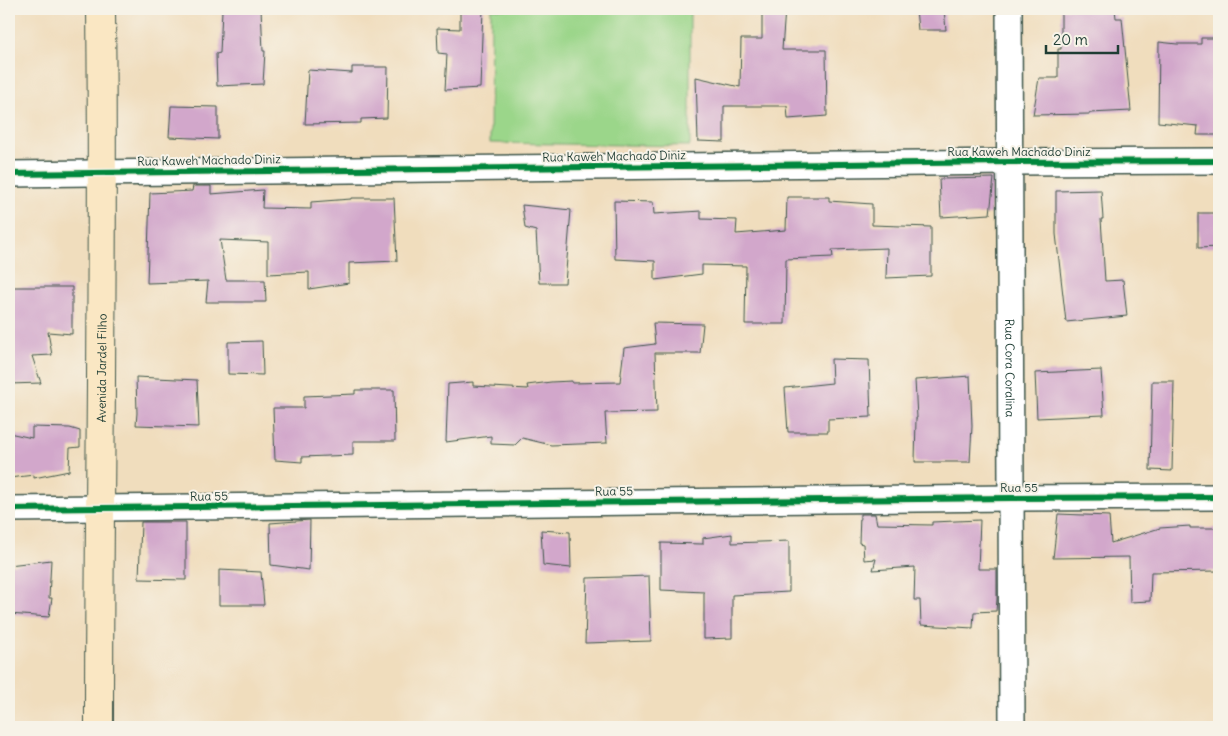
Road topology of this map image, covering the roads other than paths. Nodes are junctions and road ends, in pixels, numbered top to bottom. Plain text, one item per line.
1 (101, 9) edge
2 (1009, 9) edge
3 (1219, 161) edge
4 (1010, 162) junction
5 (103, 173) junction
6 (9, 174) edge
7 (1219, 497) edge
8 (1011, 498) junction
9 (100, 508) junction
10 (9, 509) edge
11 (100, 727) edge
12 (1012, 727) edge

1 - 5 main road, Avenida Jardel Filho
2 - 4 street, Rua Cora Coralina
3 - 4 street, Rua Kaweh Machado Diniz
4 - 5 street, Rua Kaweh Machado Diniz
4 - 8 street, Rua Cora Coralina
5 - 6 street, Rua Kaweh Machado Diniz
5 - 9 main road, Avenida Jardel Filho
7 - 8 street, Rua 55
8 - 9 street, Rua 55
8 - 12 street, Rua Cora Coralina
9 - 10 street, Rua 55
9 - 11 main road, Avenida Jardel Filho

